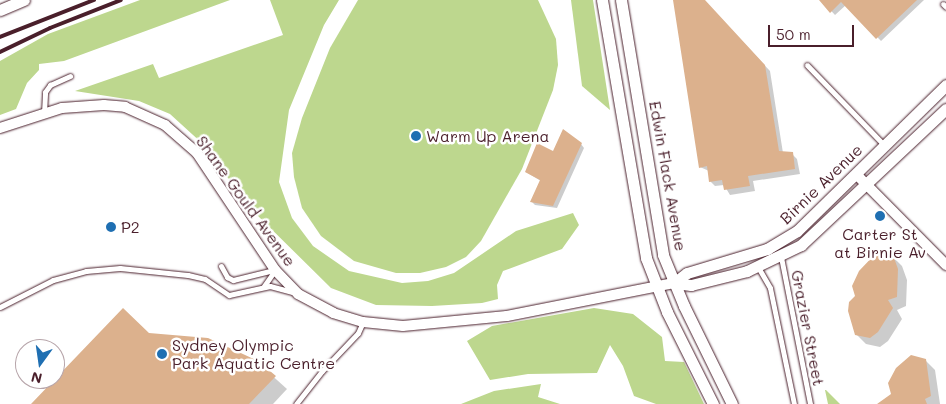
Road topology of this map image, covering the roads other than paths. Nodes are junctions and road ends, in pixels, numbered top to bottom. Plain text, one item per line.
1 (24, 0) edge
2 (602, 0) edge
3 (622, 0) edge
4 (0, 10) edge
5 (806, 65) dead end
6 (70, 76) dead end
7 (946, 85) edge
8 (946, 109) edge
9 (44, 113) junction
10 (0, 128) edge
11 (884, 146) junction
12 (857, 175) junction
13 (867, 185) junction
14 (767, 249) junction
15 (777, 259) junction
16 (946, 264) edge
17 (222, 266) dead end
18 (758, 267) junction
19 (275, 270) junction
20 (674, 283) junction
21 (263, 287) junction
22 (657, 287) junction
23 (298, 294) junction
24 (0, 307) edge
25 (363, 322) junction
26 (296, 404) edge
27 (713, 404) edge
28 (732, 404) edge
29 (794, 404) edge
30 (810, 404) edge

1 - 4 street
2 - 22 street
3 - 20 street, Edwin Flack Avenue
5 - 11 lane
6 - 9 lane
7 - 11 street, Birnie Avenue
8 - 13 street, Birnie Avenue
9 - 10 street, Shane Gould Avenue
9 - 19 street, Shane Gould Avenue
11 - 12 street, Birnie Avenue
12 - 13 street
12 - 14 street, Birnie Avenue
13 - 15 street, Birnie Avenue
13 - 16 street
14 - 15 street
14 - 20 street, Birnie Avenue
15 - 18 street, Birnie Avenue
15 - 30 lane, Grazier Street
17 - 19 lane
18 - 20 street, Birnie Avenue
18 - 29 lane
19 - 21 lane
19 - 23 street, Shane Gould Avenue
20 - 22 street, Shane Gould Avenue
20 - 28 street, Edwin Flack Avenue
21 - 23 lane
21 - 24 lane
22 - 25 street, Shane Gould Avenue
22 - 27 street
23 - 25 street, Shane Gould Avenue
25 - 26 lane

